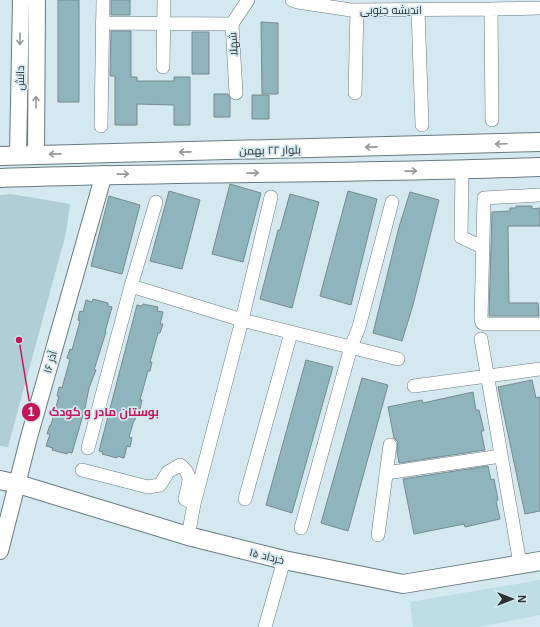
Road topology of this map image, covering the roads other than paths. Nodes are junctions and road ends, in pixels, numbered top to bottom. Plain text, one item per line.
1 (21, 0) edge
2 (36, 0) edge
3 (103, 0) edge
4 (164, 0) edge
5 (248, 0) edge
6 (292, 0) edge
7 (373, 5) edge
8 (540, 8) edge
9 (357, 10) junction
10 (418, 10) junction
11 (491, 10) junction
12 (102, 23) junction
13 (163, 23) junction
14 (232, 24) junction
15 (163, 67) dead end
16 (236, 93) dead end
17 (355, 93) dead end
18 (492, 120) dead end
19 (422, 125) dead end
20 (101, 126) dead end
21 (540, 142) edge
22 (210, 151) junction
23 (27, 155) junction
24 (0, 156) edge
25 (540, 167) edge
26 (462, 170) junction
27 (211, 173) junction
28 (104, 174) junction
29 (0, 178) edge
30 (540, 195) edge
31 (271, 197) dead end
32 (156, 202) dead end
33 (392, 202) dead end
34 (482, 247) junction
35 (130, 286) junction
36 (242, 320) junction
37 (540, 324) edge
38 (291, 333) junction
39 (481, 339) dead end
40 (351, 347) junction
41 (398, 359) dead end
42 (540, 369) edge
43 (487, 377) junction
44 (414, 386) dead end
45 (390, 445) dead end
46 (88, 448) dead end
47 (501, 456) junction
48 (82, 470) dead end
49 (386, 473) junction
50 (0, 480) edge
51 (18, 484) junction
52 (245, 499) dead end
53 (194, 504) junction
54 (301, 528) dead end
55 (378, 535) dead end
56 (188, 536) junction
57 (0, 551) edge
58 (284, 560) junction
59 (540, 561) edge
60 (520, 564) junction
61 (265, 627) edge

1 -> 23 street, دانش
23 -> 2 street, دانش
3 - 12 street
4 - 13 street
5 - 14 street, شهلا
6 - 9 street, اندیشه جنوبی
7 - 9 street, اندیشه جنوبی
7 - 10 street, اندیشه جنوبی
8 - 11 street, اندیشه جنوبی
9 - 17 street
10 - 11 street, اندیشه جنوبی
10 - 19 street
11 - 18 street
12 - 13 street
12 - 20 street
13 - 14 street
13 - 15 street
14 - 16 street, شهلا
21 -> 22 main road, بلوار ۲۲ بهمن
22 -> 23 main road, بلوار ۲۲ بهمن
22 - 27 main road
23 - 24 main road, بلوار ۲۲ بهمن
25 - 26 main road, بلوار ۲۲ بهمن
27 -> 26 main road, بلوار ۲۲ بهمن
26 - 34 street
28 -> 27 main road, بلوار ۲۲ بهمن
28 - 29 main road, بلوار ۲۲ بهمن
28 - 51 street, ۱۶ آذر
30 - 34 street
31 - 36 street
32 - 35 street
33 - 40 street
34 - 37 street
35 - 36 street
35 - 46 street
36 - 38 street
36 - 53 street
38 - 40 street
38 - 52 street
39 - 43 street
40 - 41 street
40 - 54 street
42 - 43 street
43 - 44 street
43 - 47 street
45 - 49 street
47 - 49 street
47 - 60 street
48 - 53 street
49 - 55 street
50 - 51 main road, ۱۵ خرداد
51 - 56 main road, ۱۵ خرداد
51 - 57 street, ۱۶ آذر
53 - 56 street
56 - 58 main road, ۱۵ خرداد
58 - 60 main road, ۱۵ خرداد
58 - 61 street
59 - 60 main road, ۱۵ خرداد

